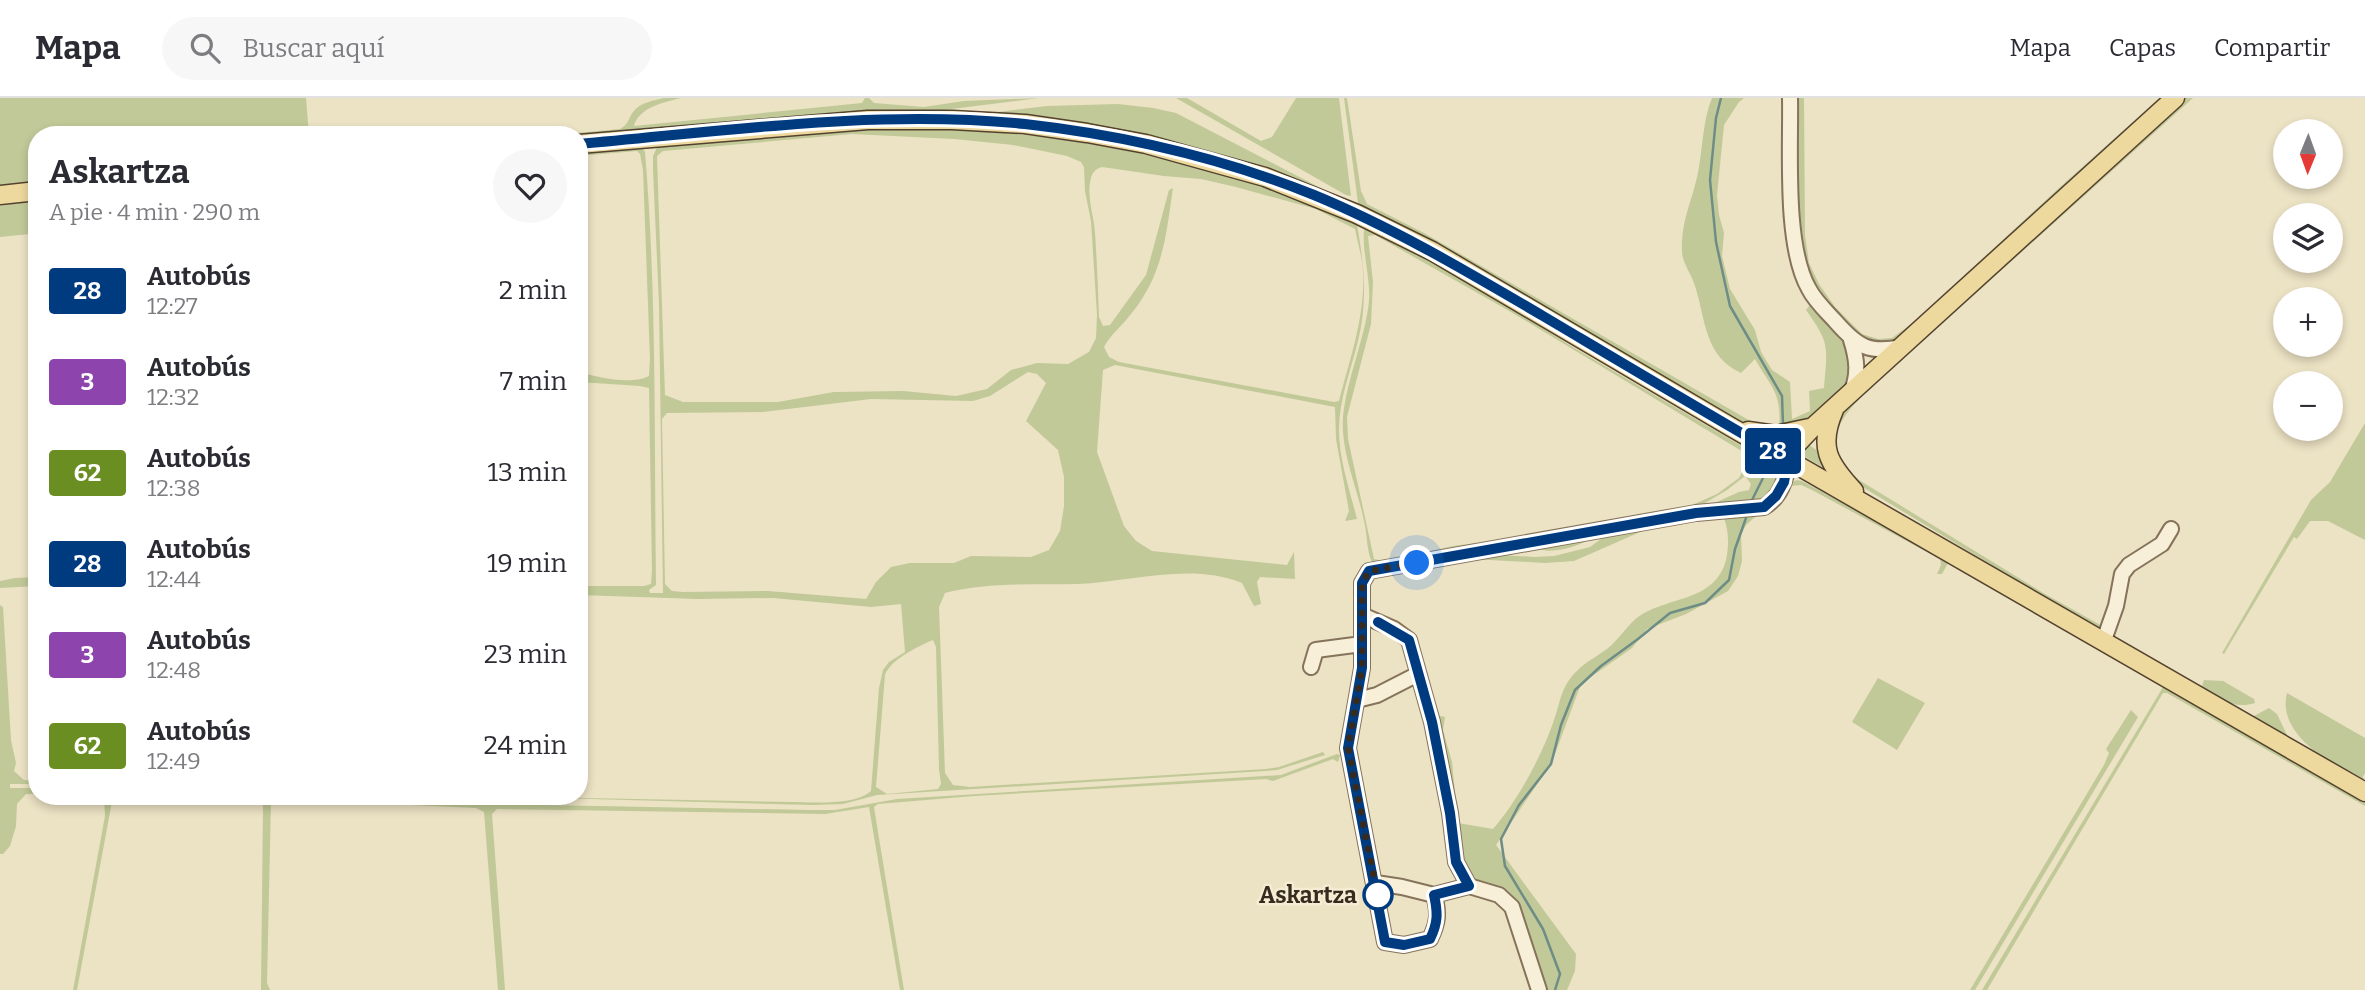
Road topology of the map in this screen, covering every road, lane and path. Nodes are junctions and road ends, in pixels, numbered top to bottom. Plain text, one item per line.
1 (1790, 98) edge
2 (2175, 98) edge
3 (588, 143) edge
4 (28, 192) edge
5 (0, 195) edge
6 (1856, 346) junction
7 (1901, 347) junction
8 (1877, 368) junction
9 (1851, 393) junction
10 (1836, 406) junction
11 (1731, 427) junction
12 (1807, 433) junction
13 (1826, 451) junction
14 (1788, 460) junction
15 (1866, 503) junction
16 (2171, 529) dead end
17 (1362, 615) junction
18 (2104, 640) junction
19 (1362, 644) junction
20 (1311, 667) dead end
21 (1418, 674) junction
22 (1357, 700) junction
23 (2365, 792) edge
24 (1376, 883) junction
25 (1469, 886) junction
26 (1434, 895) junction
27 (1539, 990) edge

1 - 6 street
2 - 7 main road
3 - 11 main road
4 - 5 main road
6 - 7 street
6 - 8 street
6 - 9 street
7 - 8 main road
8 - 9 main road
9 - 10 main road
10 - 12 main road
10 - 13 main road
11 - 12 main road
11 - 14 main road
12 - 13 main road
12 - 14 main road
13 - 15 main road
14 - 15 main road
14 - 17 street
15 - 18 main road
16 - 18 street
17 - 19 street
17 - 21 street
18 - 23 main road
19 - 20 street
19 - 22 street
21 - 22 street
21 - 25 street
22 - 24 street
24 - 26 street
24 - 26 street
25 - 26 street
25 - 27 street

